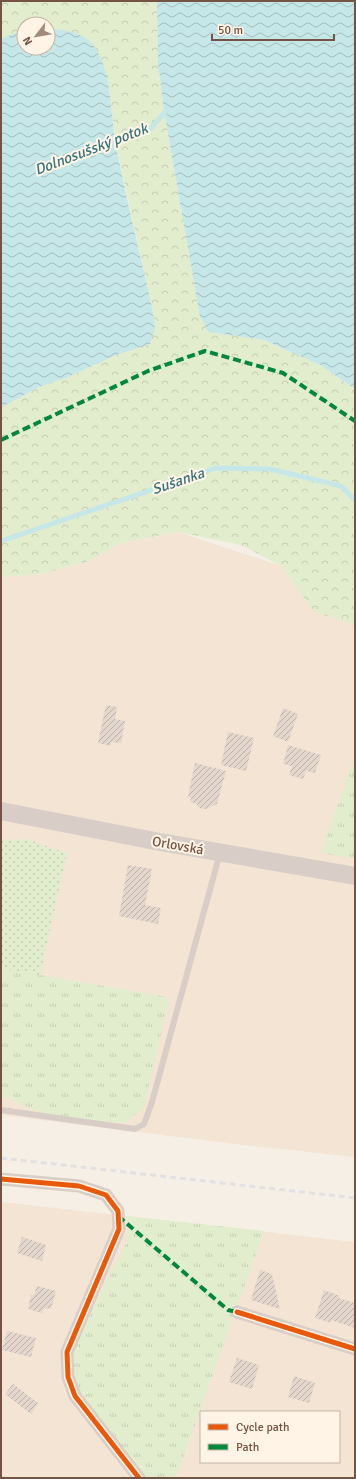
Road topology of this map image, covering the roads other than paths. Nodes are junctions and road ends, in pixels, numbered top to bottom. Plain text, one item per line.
1 (1, 811) edge
2 (220, 853) junction
3 (355, 876) edge
4 (1, 1110) edge
5 (1, 1179) edge
6 (237, 1312) dead end
7 (355, 1349) edge
8 (139, 1478) edge

1 - 2 main road, Orlovská
2 - 3 main road, Orlovská
2 - 4 lane
5 - 8 street
6 - 7 street

